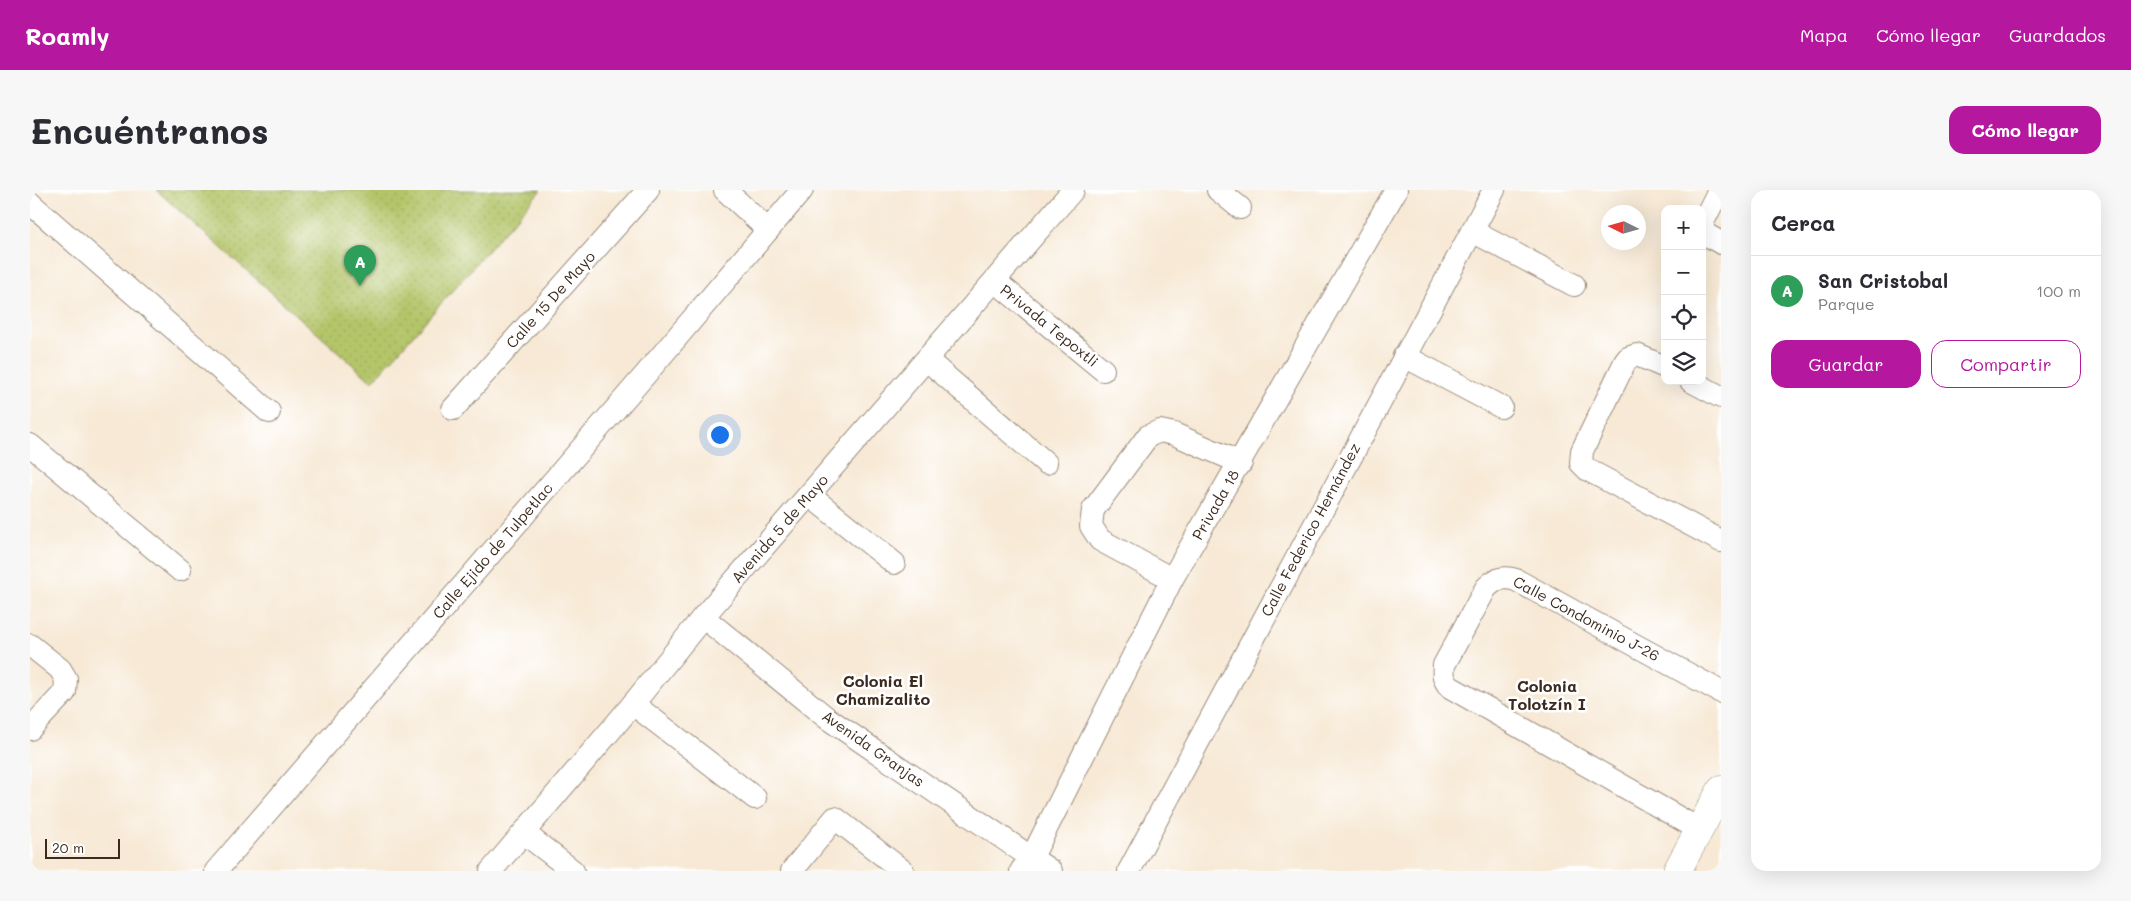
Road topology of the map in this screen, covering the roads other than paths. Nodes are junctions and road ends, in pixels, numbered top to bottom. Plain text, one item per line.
1 (36, 190) edge
2 (648, 190) edge
3 (725, 190) edge
4 (802, 190) edge
5 (1073, 190) edge
6 (1218, 190) edge
7 (1396, 190) edge
8 (1494, 190) edge
9 (1719, 190) edge
10 (30, 196) edge
11 (30, 203) edge
12 (1240, 208) dead end
13 (1706, 216) edge
14 (768, 230) junction
15 (1472, 231) junction
16 (1706, 235) edge
17 (1721, 243) edge
18 (995, 281) junction
19 (1574, 285) dead end
20 (1404, 356) junction
21 (927, 360) junction
22 (1661, 365) edge
23 (1103, 370) dead end
24 (1698, 385) edge
25 (1721, 397) edge
26 (1501, 407) dead end
27 (453, 410) dead end
28 (269, 412) dead end
29 (30, 445) edge
30 (1046, 463) dead end
31 (1241, 463) junction
32 (809, 496) junction
33 (1721, 541) edge
34 (894, 563) dead end
35 (180, 570) dead end
36 (1172, 579) junction
37 (703, 617) junction
38 (30, 645) edge
39 (1721, 692) edge
40 (633, 704) junction
41 (30, 729) edge
42 (1721, 790) edge
43 (755, 798) dead end
44 (1700, 830) junction
45 (524, 833) junction
46 (1040, 868) edge
47 (216, 871) edge
48 (491, 871) edge
49 (573, 871) edge
50 (792, 871) edge
51 (903, 871) edge
52 (1129, 871) edge
53 (1677, 871) edge

1 - 10 street
2 - 27 street, Calle 15 De Mayo
3 - 14 street
4 - 14 street, Calle Ejido de Tulpetlac
5 - 18 street, Avenida 5 de Mayo
6 - 12 street
7 - 31 street, Privada 18
8 - 15 street, Calle Federico Hernández
9 - 13 street
11 - 28 street
14 - 47 street, Calle Ejido de Tulpetlac
15 - 19 street
15 - 20 street, Calle Federico Hernández
16 - 17 street
18 - 21 street, Avenida 5 de Mayo
18 - 23 street, Privada Tepoxtli
20 - 26 street
20 - 52 street, Calle Federico Hernández
21 - 30 street
21 - 32 street, Avenida 5 de Mayo
22 - 33 street
24 - 25 street
29 - 35 street
31 - 36 street, Privada 18
31 - 36 street
32 - 34 street
32 - 37 street, Avenida 5 de Mayo
36 - 46 street, Privada 18
37 - 40 street, Avenida 5 de Mayo
37 - 46 street, Avenida Granjas
38 - 41 street
39 - 44 street, Calle Condominio J-26
40 - 43 street
40 - 45 street, Avenida 5 de Mayo
42 - 44 street
44 - 53 street
45 - 48 street, Avenida 5 de Mayo
45 - 49 street
50 - 51 street

